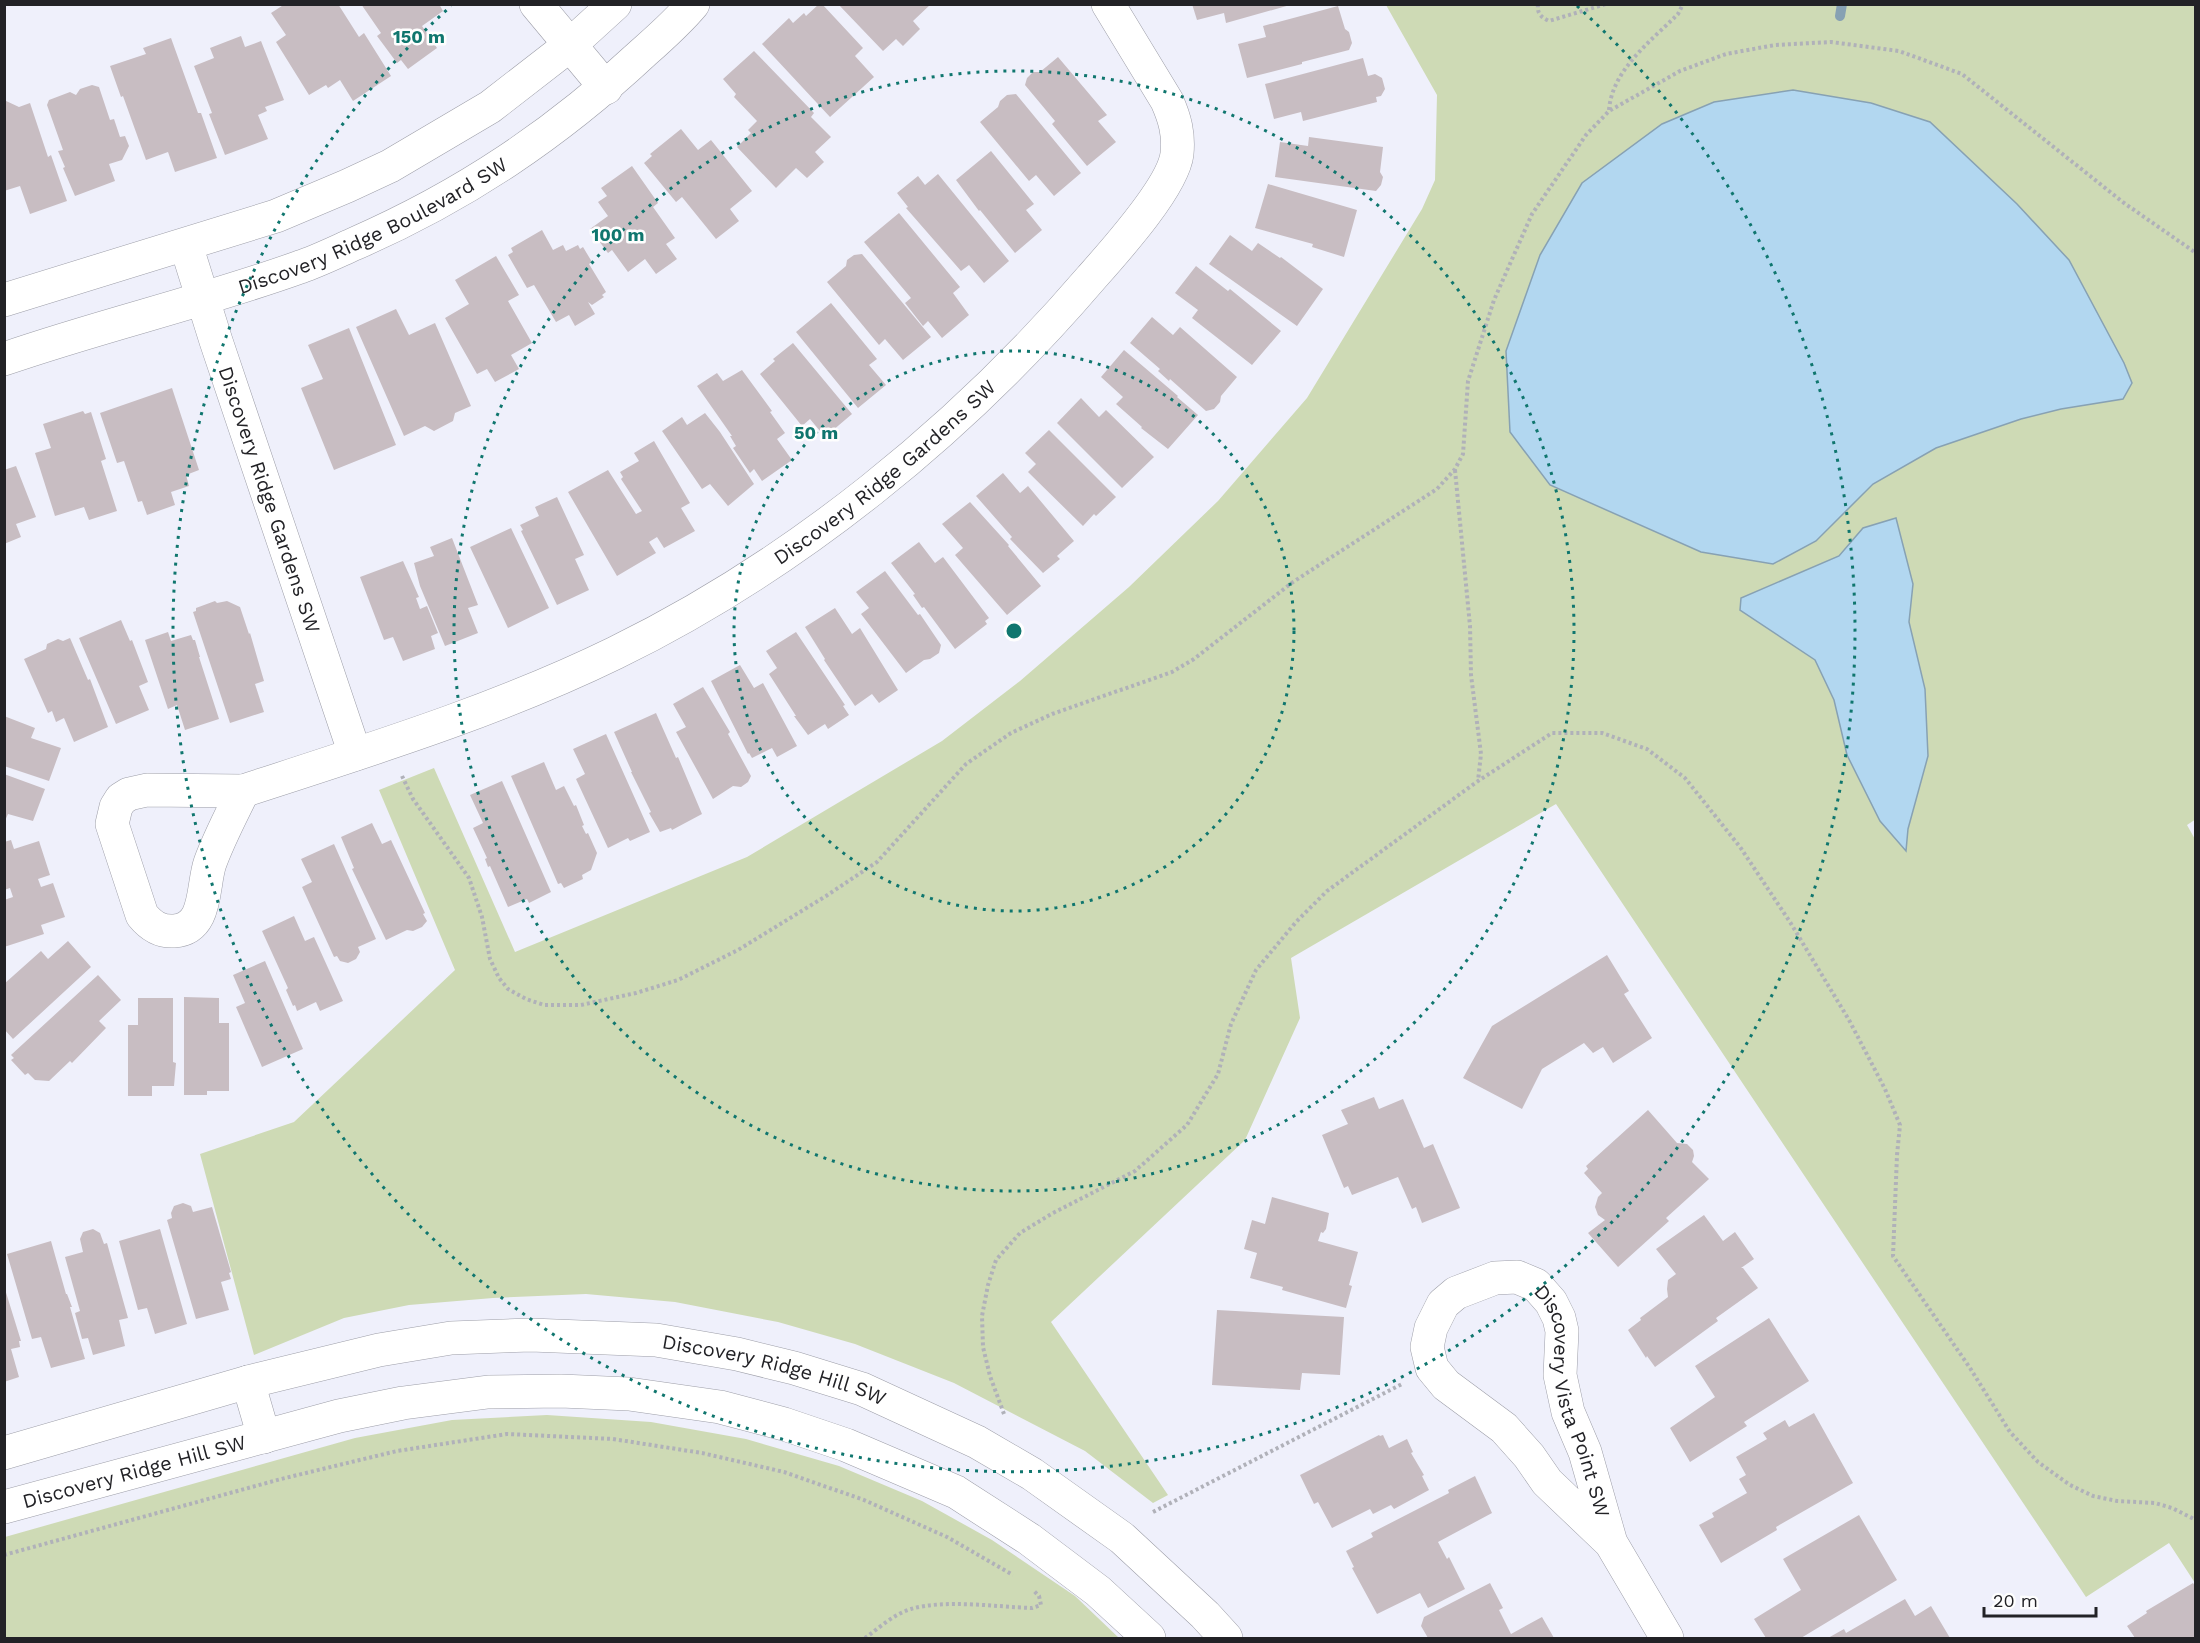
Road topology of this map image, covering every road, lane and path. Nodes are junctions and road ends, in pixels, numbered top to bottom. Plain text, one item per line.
1 (536, 4) edge
2 (615, 4) edge
3 (693, 4) edge
4 (1108, 4) edge
5 (1538, 4) edge
6 (1606, 4) edge
7 (1683, 4) edge
8 (570, 45) junction
9 (606, 88) junction
10 (1609, 111) junction
11 (186, 245) junction
12 (2196, 253) edge
13 (203, 298) junction
14 (4, 300) edge
15 (4, 359) edge
16 (1455, 469) junction
17 (389, 743) junction
18 (355, 754) junction
19 (1478, 782) junction
20 (243, 790) junction
21 (1432, 1368) junction
22 (248, 1382) junction
23 (1004, 1414) dead end
24 (264, 1437) junction
25 (4, 1453) edge
26 (4, 1508) edge
27 (1153, 1512) dead end
28 (2196, 1520) edge
29 (1611, 1543) junction
30 (4, 1555) edge
31 (1016, 1577) dead end
32 (1026, 1582) dead end
33 (865, 1638) edge
34 (1149, 1638) edge
35 (1226, 1638) edge
36 (1667, 1638) edge

1 - 8 street
2 - 8 street
3 - 9 street, Discovery Ridge Boulevard SW
4 - 17 street, Discovery Ridge Gardens SW
5 - 6 path
7 - 10 path
8 - 9 street
8 - 11 street
9 - 13 street, Discovery Ridge Boulevard SW
10 - 12 path
10 - 16 path
11 - 13 street, Discovery Ridge Gardens SW
11 - 14 street
13 - 15 street, Discovery Ridge Boulevard SW
13 - 18 street, Discovery Ridge Gardens SW
16 - 17 path
16 - 19 path
17 - 18 street, Discovery Ridge Gardens SW
18 - 20 street, Discovery Ridge Gardens SW
19 - 23 path
19 - 28 path
20 - 20 street, Discovery Ridge Gardens SW
21 - 27 path
21 - 29 street, Discovery Vista Point SW
21 - 29 street, Discovery Vista Point SW
22 - 24 street, Discovery Ridge Hill SW
22 - 25 street, Discovery Ridge Hill SW
22 - 35 street, Discovery Ridge Hill SW
24 - 26 street, Discovery Ridge Hill SW
24 - 34 street, Discovery Ridge Hill SW
29 - 36 street, Discovery Vista Point SW
30 - 31 path
32 - 33 path

